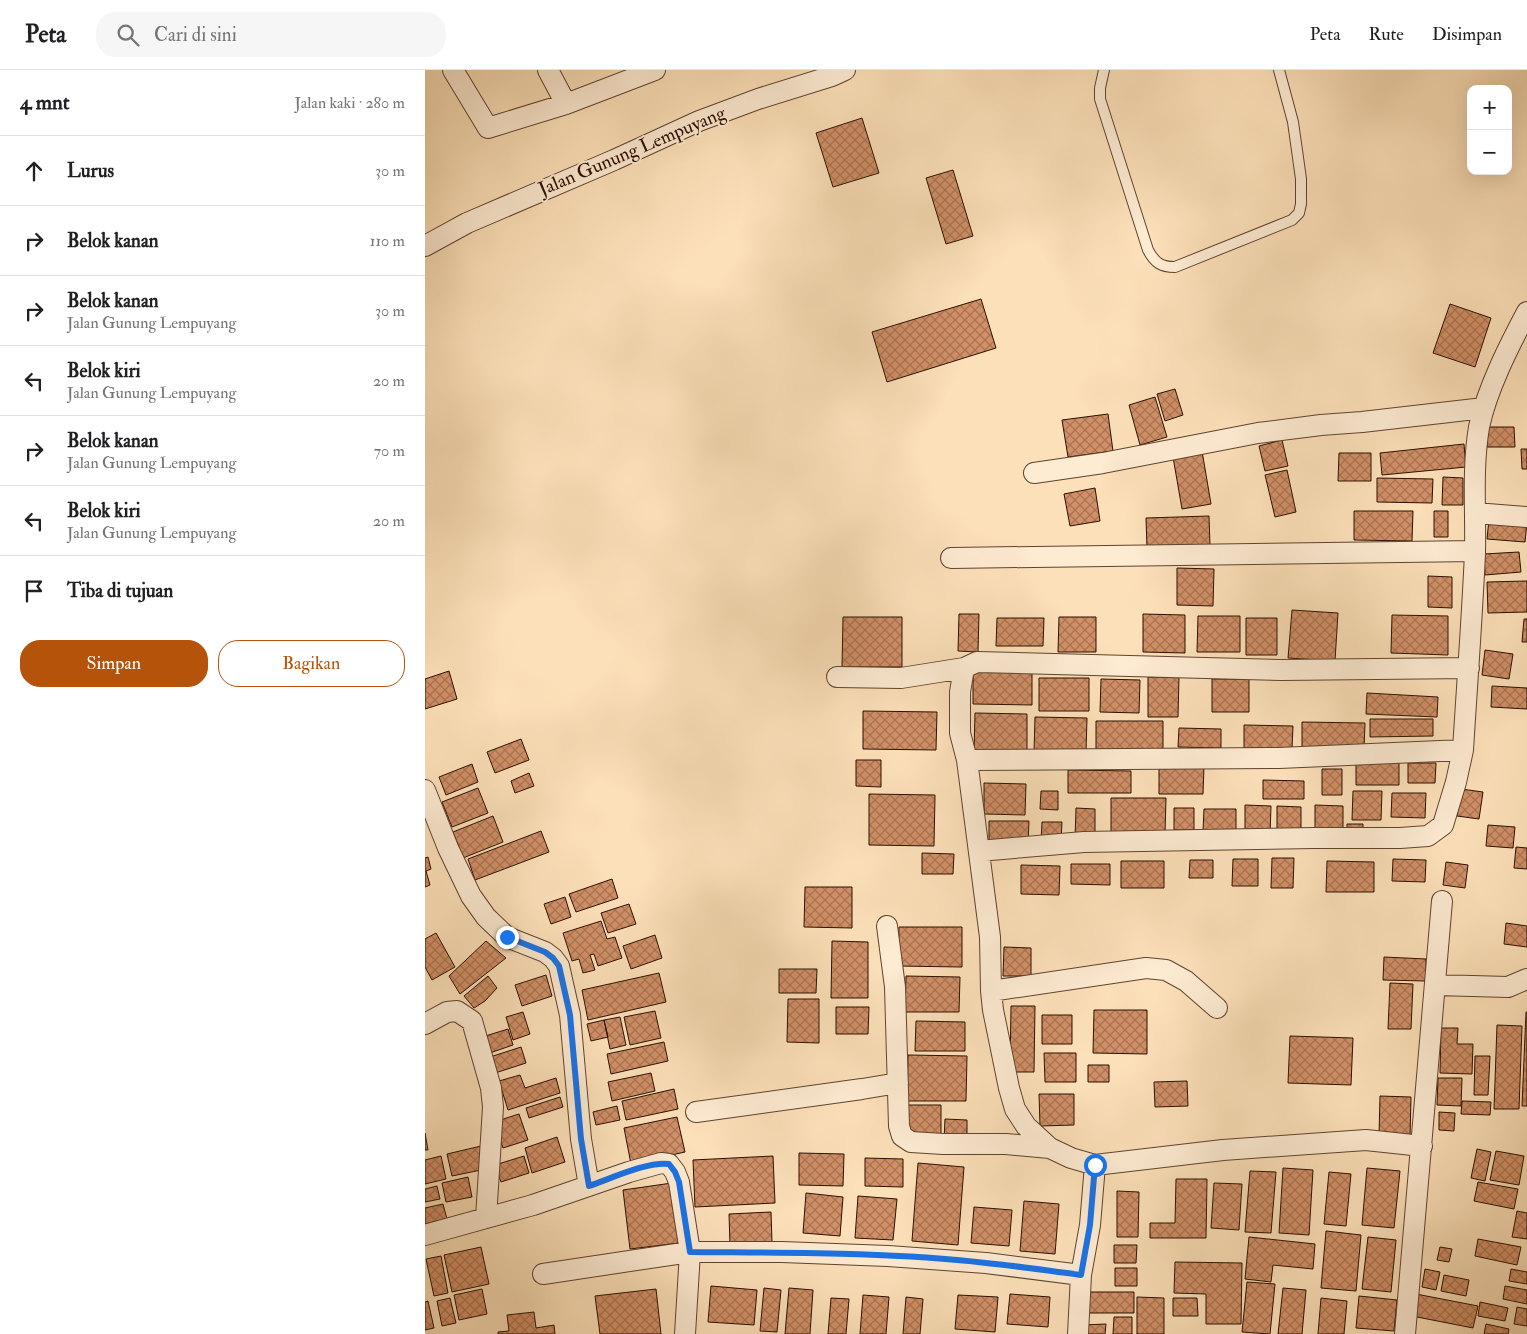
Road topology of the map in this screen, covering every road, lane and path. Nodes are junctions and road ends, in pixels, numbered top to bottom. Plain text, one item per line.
1 (453, 70) edge
2 (548, 70) edge
3 (845, 70) edge
4 (1104, 70) edge
5 (1279, 70) edge
6 (647, 71) edge
7 (566, 104) junction
8 (425, 246) edge
9 (1527, 312) edge
10 (1484, 408) junction
11 (1034, 472) dead end
12 (1475, 512) junction
13 (1527, 517) edge
14 (1475, 551) junction
15 (951, 558) dead end
16 (964, 668) junction
17 (1469, 668) junction
18 (837, 678) dead end
19 (1463, 750) junction
20 (967, 760) junction
21 (425, 790) edge
22 (429, 814) edge
23 (979, 851) junction
24 (1442, 901) dead end
25 (887, 926) dead end
26 (1527, 979) edge
27 (1436, 985) junction
28 (991, 991) junction
29 (1217, 1008) dead end
30 (425, 1024) edge
31 (898, 1083) junction
32 (696, 1112) dead end
33 (1422, 1146) junction
34 (1050, 1148) junction
35 (1095, 1165) junction
36 (589, 1186) junction
37 (486, 1218) junction
38 (425, 1235) edge
39 (690, 1252) junction
40 (543, 1274) dead end
41 (1081, 1275) junction
42 (685, 1334) edge
43 (1078, 1334) edge
44 (1405, 1334) edge

1 - 7 street
2 - 7 street
3 - 8 street, Jalan Gunung Lempuyang
4 - 5 lane
6 - 7 street
9 - 10 street
10 - 11 street
10 - 12 street
12 - 13 street
12 - 14 street
14 - 15 street
14 - 17 street
16 - 17 street
16 - 18 street
16 - 20 street
17 - 19 street
19 - 20 street
19 - 23 street
20 - 23 street
21 - 22 street
22 - 36 street
23 - 28 street
24 - 27 street
25 - 31 street
26 - 27 street
27 - 33 street
28 - 29 street
28 - 34 street
30 - 37 street
31 - 32 street
31 - 34 street
33 - 35 street
33 - 44 street
34 - 35 street
35 - 41 street
36 - 37 street
36 - 39 street
37 - 38 street
39 - 40 street
39 - 41 street
39 - 42 street
41 - 43 street

